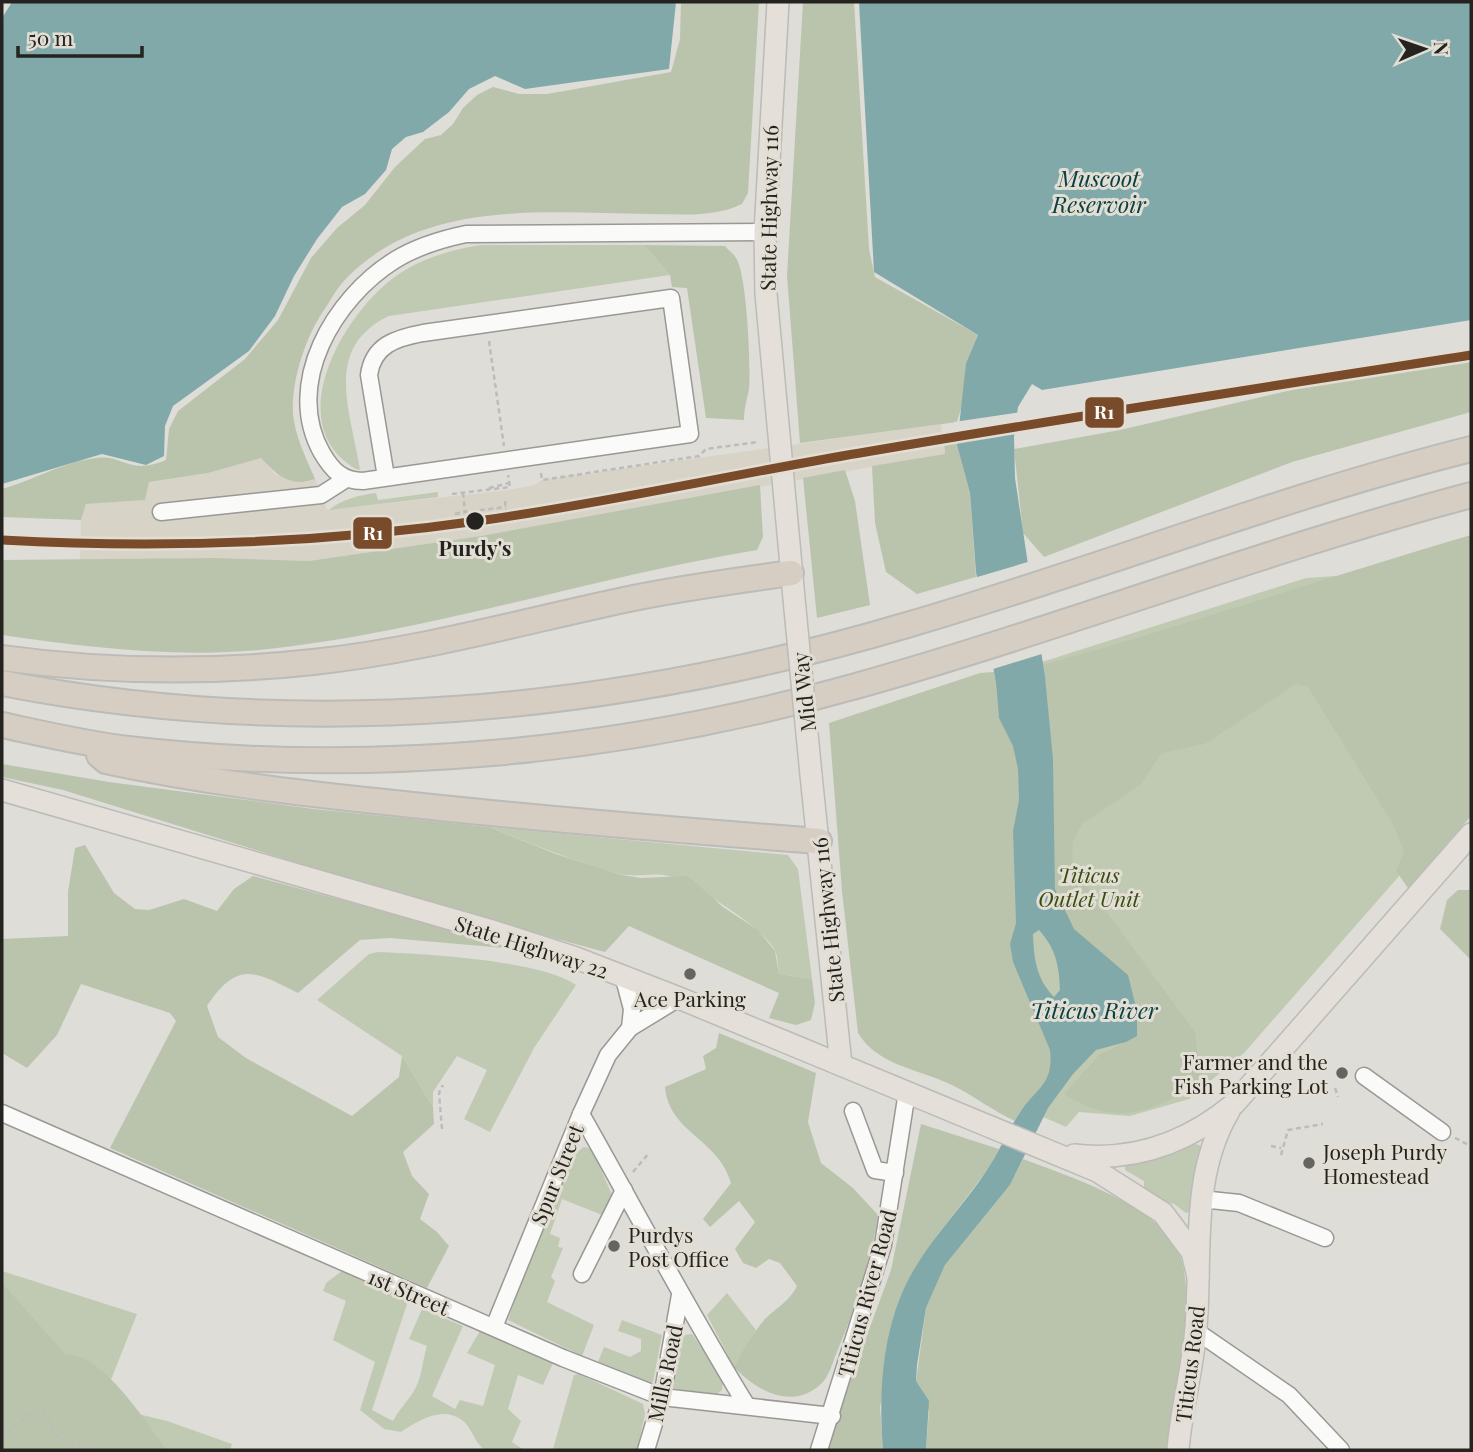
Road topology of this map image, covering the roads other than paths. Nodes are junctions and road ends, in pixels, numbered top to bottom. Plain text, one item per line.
1 (778, 2) edge
2 (765, 232) junction
3 (1471, 449) edge
4 (386, 477) junction
5 (346, 479) junction
6 (1471, 495) edge
7 (161, 512) dead end
8 (785, 518) joint
9 (791, 573) junction
10 (2, 658) edge
11 (2, 682) edge
12 (2, 725) edge
13 (82, 742) junction
14 (811, 775) joint
15 (2, 790) edge
16 (1471, 834) edge
17 (819, 841) junction
18 (623, 975) junction
19 (679, 998) junction
20 (630, 1028) junction
21 (841, 1065) junction
22 (1364, 1076) dead end
23 (907, 1092) junction
24 (1234, 1104) junction
25 (853, 1111) dead end
26 (2, 1113) edge
27 (580, 1114) junction
28 (1442, 1132) dead end
29 (1046, 1148) junction
30 (895, 1173) junction
31 (623, 1187) junction
32 (1202, 1199) junction
33 (1325, 1238) dead end
34 (582, 1274) dead end
35 (1198, 1277) junction
36 (680, 1296) junction
37 (494, 1328) junction
38 (1196, 1331) junction
39 (662, 1397) junction
40 (747, 1406) junction
41 (832, 1416) junction
42 (646, 1450) edge
43 (819, 1450) edge
44 (1178, 1450) edge
45 (1340, 1450) edge

1 - 2 main road, State Highway 116
2 - 5 street
2 - 8 main road, State Highway 116
3 - 11 highway
4 - 4 street
4 - 5 street
5 - 7 street
6 - 13 highway
8 - 9 main road, Mid Way
9 - 10 highway
9 - 14 main road, Mid Way, bridge
12 - 13 highway
13 - 17 highway
14 - 17 main road, State Highway 116
15 - 18 main road, State Highway 22
16 - 24 main road
17 - 21 main road, State Highway 116
18 - 19 main road, State Highway 22
18 - 20 street
19 - 20 street, Spur Street
19 - 21 main road, State Highway 22
20 - 27 street, Spur Street
21 - 23 main road, State Highway 22
22 - 28 street
23 - 29 main road, State Highway 22
23 - 30 street, Titicus River Road
24 - 29 main road
24 - 32 main road, Titicus Road
25 - 30 street
26 - 37 street, 1st Street
27 - 31 street
27 - 37 street, Spur Street
29 - 35 main road, Titicus Road
30 - 41 street, Titicus River Road
31 - 34 street
31 - 36 street
32 - 33 street
32 - 35 main road, Titicus Road
35 - 38 main road, Titicus Road
36 - 39 street, Mills Road
36 - 40 street
37 - 39 street, 1st Street
38 - 44 main road, Titicus Road
38 - 45 street
39 - 40 street, 1st Street
39 - 42 street, Mills Road
40 - 41 street, 1st Street
41 - 43 street, Titicus River Road

